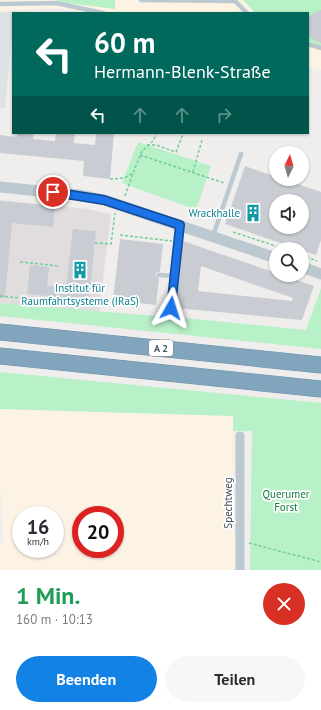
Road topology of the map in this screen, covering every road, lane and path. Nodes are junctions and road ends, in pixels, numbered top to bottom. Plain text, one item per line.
1 (141, 0) edge
2 (235, 1) edge
3 (0, 4) edge
4 (98, 12) edge
5 (247, 12) edge
6 (309, 44) edge
7 (321, 48) edge
8 (156, 134) edge
9 (183, 134) edge
10 (202, 140) dead end
11 (147, 145) junction
12 (241, 154) dead end
13 (140, 155) junction
14 (193, 172) junction
15 (133, 173) junction
16 (110, 179) dead end
17 (230, 185) junction
18 (0, 187) edge
19 (119, 211) junction
20 (180, 225) junction
21 (120, 235) dead end
22 (213, 236) junction
23 (148, 238) junction
24 (148, 242) dead end
25 (178, 242) junction
26 (95, 243) dead end
27 (269, 256) edge
28 (309, 258) edge
29 (20, 262) dead end
30 (321, 263) edge
31 (58, 266) dead end
32 (309, 270) edge
33 (321, 274) edge
34 (159, 275) dead end
35 (174, 276) junction
36 (0, 296) edge
37 (72, 303) dead end
38 (171, 308) dead end
39 (0, 332) edge
40 (0, 356) edge
41 (321, 365) edge
42 (321, 389) edge
43 (240, 436) dead end
44 (240, 541) junction
45 (321, 562) edge
46 (240, 570) edge

1 - 2 lane
2 - 5 lane
3 - 4 lane
6 - 7 lane
8 - 11 path
9 - 11 path
10 - 14 path
11 - 13 path
12 - 17 lane
13 - 14 path
13 - 15 path
14 - 17 path
15 - 16 path
15 - 19 path
17 - 22 lane
18 - 19 street
19 - 20 street
19 - 26 path
20 - 22 street
20 - 25 lane
21 - 23 path
22 - 27 street
23 - 24 path
23 - 25 path
25 - 35 lane
28 - 30 path
29 - 31 path
32 - 33 street
34 - 35 lane
35 - 38 lane
36 - 37 path
39 - 41 highway, A 2
40 - 42 highway, A 2
43 - 44 street, Spechtweg
44 - 45 path
44 - 46 street, Spechtweg

